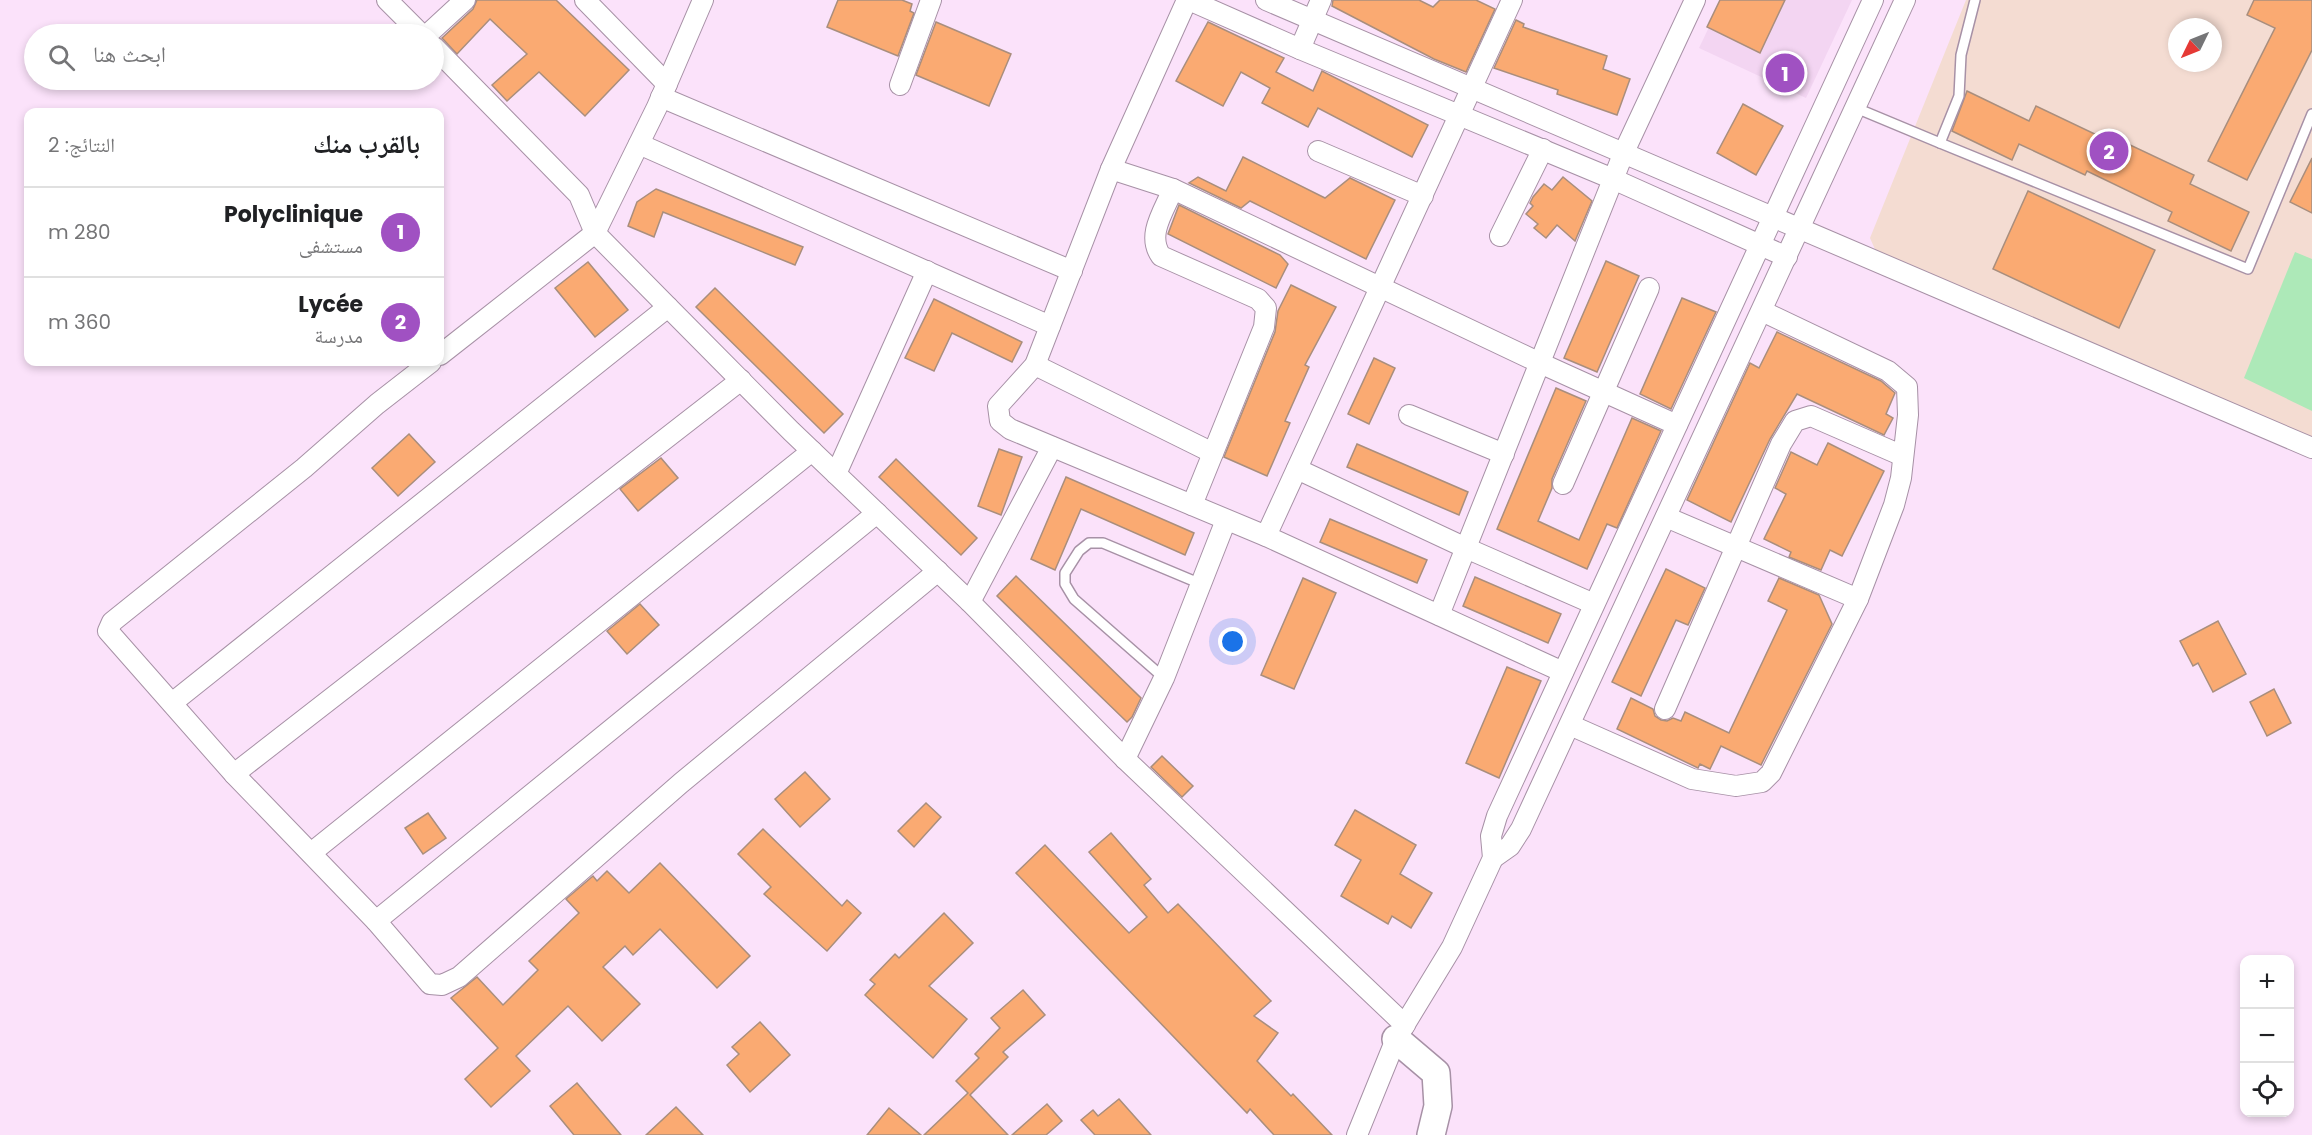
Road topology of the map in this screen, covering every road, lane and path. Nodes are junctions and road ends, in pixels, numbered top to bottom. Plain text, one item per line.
1 (387, 0) edge
2 (465, 0) edge
3 (585, 0) edge
4 (703, 0) edge
5 (931, 0) edge
6 (1188, 0) edge
7 (1266, 0) edge
8 (1321, 0) edge
9 (1512, 0) edge
10 (1695, 0) edge
11 (1873, 0) edge
12 (1905, 0) edge
13 (1975, 0) edge
14 (1313, 19) junction
15 (411, 24) edge
16 (439, 24) edge
17 (1300, 49) junction
18 (444, 57) edge
19 (900, 85) dead end
20 (1472, 89) junction
21 (664, 90) junction
22 (1856, 108) junction
23 (1460, 114) junction
24 (2312, 114) edge
25 (1940, 143) junction
26 (639, 144) junction
27 (1542, 149) junction
28 (1318, 151) dead end
29 (1624, 152) junction
30 (1112, 169) junction
31 (1613, 179) junction
32 (1173, 189) junction
33 (1423, 196) junction
34 (1773, 218) junction
35 (1800, 230) junction
36 (595, 233) junction
37 (1500, 236) dead end
38 (1760, 247) junction
39 (1787, 257) junction
40 (927, 271) junction
41 (1072, 271) junction
42 (1380, 287) junction
43 (1648, 288) dead end
44 (668, 307) junction
45 (1762, 311) junction
46 (1050, 326) junction
47 (444, 352) edge
48 (1540, 363) junction
49 (1035, 365) junction
50 (426, 366) edge
51 (741, 380) junction
52 (1602, 392) junction
53 (1409, 415) dead end
54 (1677, 425) junction
55 (1052, 447) junction
56 (2312, 448) edge
57 (812, 451) junction
58 (1213, 453) junction
59 (1504, 454) junction
60 (1903, 456) junction
61 (1297, 469) junction
62 (836, 474) junction
63 (1563, 484) dead end
64 (1192, 505) junction
65 (877, 513) junction
66 (1666, 517) junction
67 (1226, 520) junction
68 (1266, 536) junction
69 (1466, 548) junction
70 (1737, 548) junction
71 (938, 571) junction
72 (1201, 584) junction
73 (1857, 599) junction
74 (970, 602) junction
75 (1594, 604) junction
76 (1439, 615) junction
77 (1563, 672) junction
78 (1164, 678) junction
79 (172, 703) junction
80 (1665, 709) dead end
81 (1570, 725) junction
82 (1125, 759) junction
83 (234, 774) junction
84 (311, 853) junction
85 (1493, 858) junction
86 (376, 921) junction
87 (1400, 1032) junction
88 (1357, 1135) edge
89 (1431, 1135) edge

1 - 15 street
2 - 16 street
3 - 21 street
4 - 21 street
5 - 19 street
6 - 17 street
6 - 30 street
7 - 14 street
8 - 14 street
9 - 20 street
10 - 29 street
11 - 34 street
12 - 22 street
13 - 25 lane
14 - 17 street
14 - 20 street
17 - 23 street
18 - 36 street
20 - 23 street
20 - 29 street
21 - 26 street
21 - 41 street
22 - 25 lane
22 - 35 street
23 - 27 street
23 - 33 street
24 - 25 lane
26 - 36 street
26 - 40 street
27 - 31 street
27 - 37 street
28 - 33 street
29 - 31 street
29 - 34 street
30 - 32 street
30 - 41 street
31 - 38 street
31 - 48 street
32 - 42 street
32 - 58 street
33 - 42 street
34 - 35 street
34 - 38 street
35 - 39 street
35 - 56 street
36 - 44 street
36 - 47 street
38 - 39 street
38 - 54 street
39 - 45 street
40 - 46 street
40 - 62 street
41 - 46 street
42 - 48 street
42 - 61 street
43 - 52 street
44 - 51 street
44 - 79 street
45 - 60 street
45 - 66 street
46 - 49 street
48 - 52 street
48 - 59 street
49 - 55 street
49 - 58 street
50 - 79 street
51 - 57 street
51 - 83 street
52 - 54 street
52 - 63 street
53 - 59 street
54 - 75 street
55 - 64 street
55 - 74 street
57 - 62 street
57 - 84 street
58 - 64 street
59 - 69 street
60 - 70 street
60 - 73 street
61 - 68 street
61 - 69 street
62 - 65 street
64 - 67 street
65 - 71 street
65 - 86 street
66 - 70 street
66 - 81 street
67 - 68 street
67 - 72 street
68 - 76 street
69 - 75 street
69 - 76 street
70 - 73 street
70 - 80 street
71 - 74 street
71 - 86 street
72 - 78 street
72 - 78 lane
73 - 81 street
74 - 82 street
75 - 77 street
76 - 77 street
77 - 85 street
78 - 82 street
79 - 83 street
81 - 85 street
82 - 87 street
83 - 84 street
84 - 86 street
85 - 87 street
87 - 88 street
87 - 89 street

